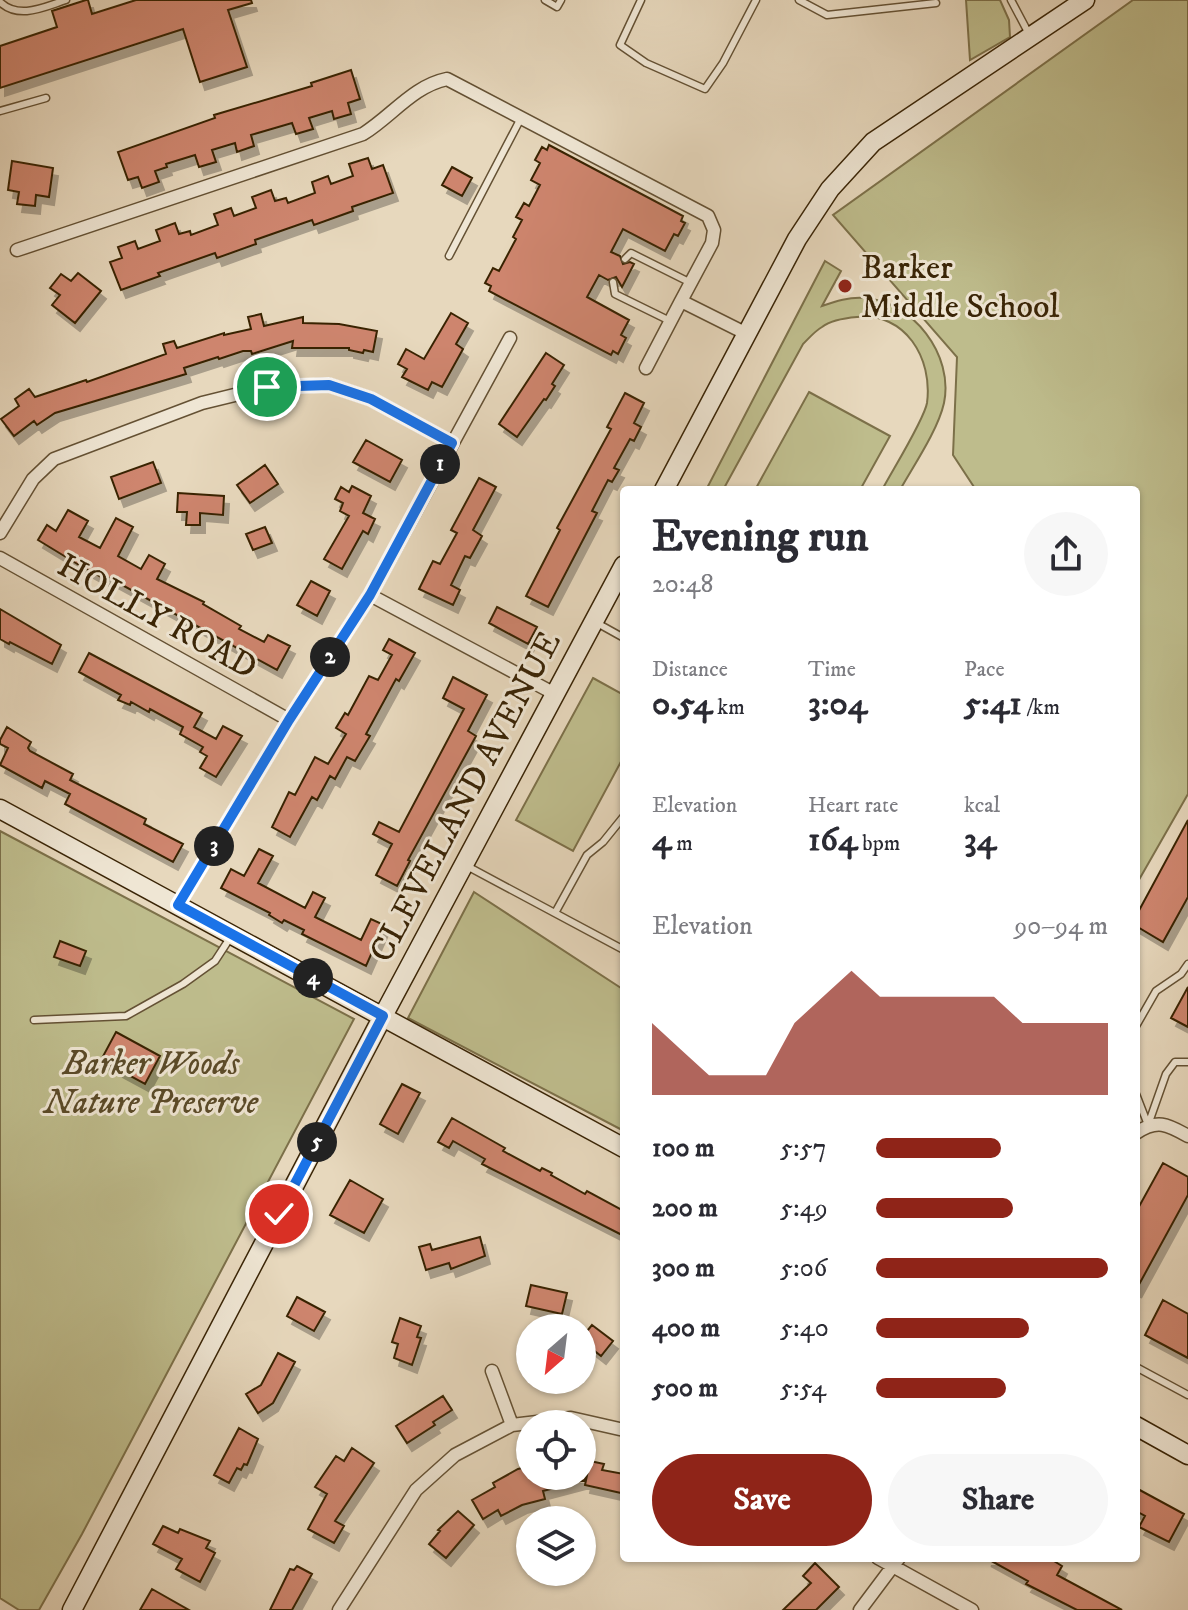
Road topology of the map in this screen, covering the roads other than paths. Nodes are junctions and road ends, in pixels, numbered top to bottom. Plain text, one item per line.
1 (66, 0) edge
2 (545, 0) edge
3 (561, 0) edge
4 (641, 0) edge
5 (756, 0) edge
6 (799, 0) edge
7 (1011, 0) edge
8 (1085, 0) edge
9 (0, 3) edge
10 (813, 3) edge
11 (936, 3) dead end
12 (1031, 37) junction
13 (46, 98) dead end
14 (0, 111) edge
15 (521, 118) junction
16 (17, 250) dead end
17 (449, 256) dead end
18 (625, 259) dead end
19 (613, 282) dead end
20 (691, 283) junction
21 (681, 301) junction
22 (671, 321) junction
23 (745, 333) junction
24 (510, 338) dead end
25 (646, 368) dead end
26 (452, 443) junction
27 (666, 486) edge
28 (0, 533) edge
29 (0, 558) edge
30 (620, 572) edge
31 (370, 595) junction
32 (593, 622) junction
33 (620, 636) edge
34 (555, 694) junction
35 (289, 720) junction
36 (0, 809) edge
37 (620, 821) edge
38 (464, 865) junction
39 (178, 905) junction
40 (555, 913) junction
41 (232, 935) junction
42 (620, 948) edge
43 (1188, 964) edge
44 (383, 1016) junction
45 (1140, 1019) edge
46 (34, 1020) dead end
47 (1188, 1062) edge
48 (1140, 1104) edge
49 (1148, 1125) junction
50 (1140, 1130) edge
51 (1188, 1136) edge
52 (620, 1146) edge
53 (1140, 1369) edge
54 (492, 1371) dead end
55 (1188, 1395) edge
56 (512, 1425) junction
57 (1140, 1428) edge
58 (620, 1429) edge
59 (1188, 1455) edge
60 (897, 1562) edge
61 (72, 1610) edge
62 (339, 1610) edge
63 (860, 1610) edge
64 (972, 1610) edge

1 - 9 lane
2 - 3 lane
4 - 5 lane
6 - 10 lane
7 - 12 lane
8 - 12 street
10 - 11 lane
12 - 23 street
13 - 14 lane
15 - 16 street
15 - 17 lane
15 - 20 street
18 - 20 lane
19 - 22 lane
20 - 21 street
21 - 22 street
21 - 23 street
22 - 25 street
23 - 27 street
24 - 26 street
26 - 28 street
26 - 31 street
29 - 35 street, HOLLY ROAD
30 - 32 street, CLEVELAND AVENUE
31 - 34 street
31 - 35 street
32 - 33 lane
32 - 34 street, CLEVELAND AVENUE
34 - 38 street, CLEVELAND AVENUE
35 - 39 street
36 - 39 street
37 - 40 lane
38 - 40 lane
38 - 44 street, CLEVELAND AVENUE
39 - 41 street
40 - 42 lane
41 - 44 street
41 - 46 lane
43 - 45 lane
44 - 52 street
44 - 61 street, CLEVELAND AVENUE
47 - 49 lane
48 - 49 lane
49 - 50 street
49 - 51 street
53 - 55 lane
54 - 56 street
56 - 58 street
56 - 62 street
57 - 59 street
60 - 63 street
60 - 64 street

